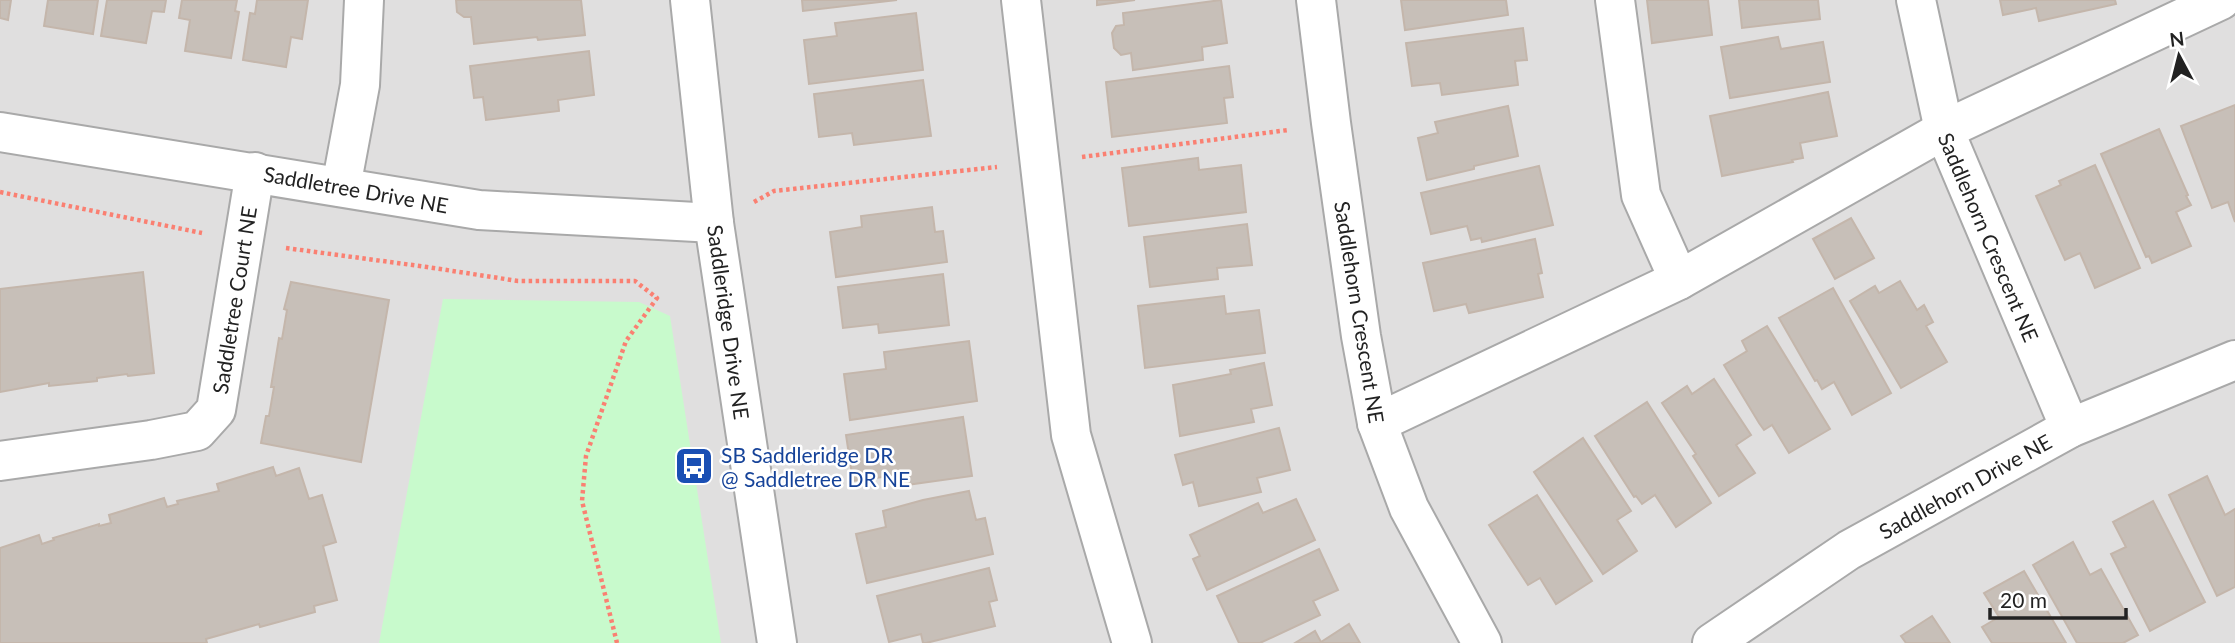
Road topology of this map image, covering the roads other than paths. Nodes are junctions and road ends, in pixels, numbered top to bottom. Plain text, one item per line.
1 (364, 0) edge
2 (690, 0) edge
3 (1021, 0) edge
4 (1316, 0) edge
5 (1615, 0) edge
6 (1916, 0) edge
7 (2220, 0) edge
8 (1944, 130) junction
9 (0, 132) edge
10 (255, 172) junction
11 (341, 187) junction
12 (714, 223) junction
13 (1679, 280) junction
14 (2235, 360) edge
15 (1377, 423) junction
16 (2070, 428) junction
17 (0, 461) edge
18 (777, 643) edge
19 (1132, 643) edge
20 (1482, 643) edge
21 (1712, 643) edge

1 - 11 street
2 - 12 street, Saddleridge Drive NE
3 - 19 street
4 - 15 street, Saddlehorn Crescent NE
5 - 13 street
6 - 8 street, Saddlehorn Crescent NE
7 - 8 street
8 - 13 street
8 - 16 street, Saddlehorn Crescent NE
9 - 10 street, Saddletree Drive NE
10 - 11 street, Saddletree Drive NE
10 - 17 street, Saddletree Court NE
11 - 12 street, Saddletree Drive NE
12 - 18 street, Saddleridge Drive NE
13 - 15 street
14 - 16 street, Saddlehorn Drive NE
15 - 20 street, Saddlehorn Crescent NE
16 - 21 street, Saddlehorn Drive NE

